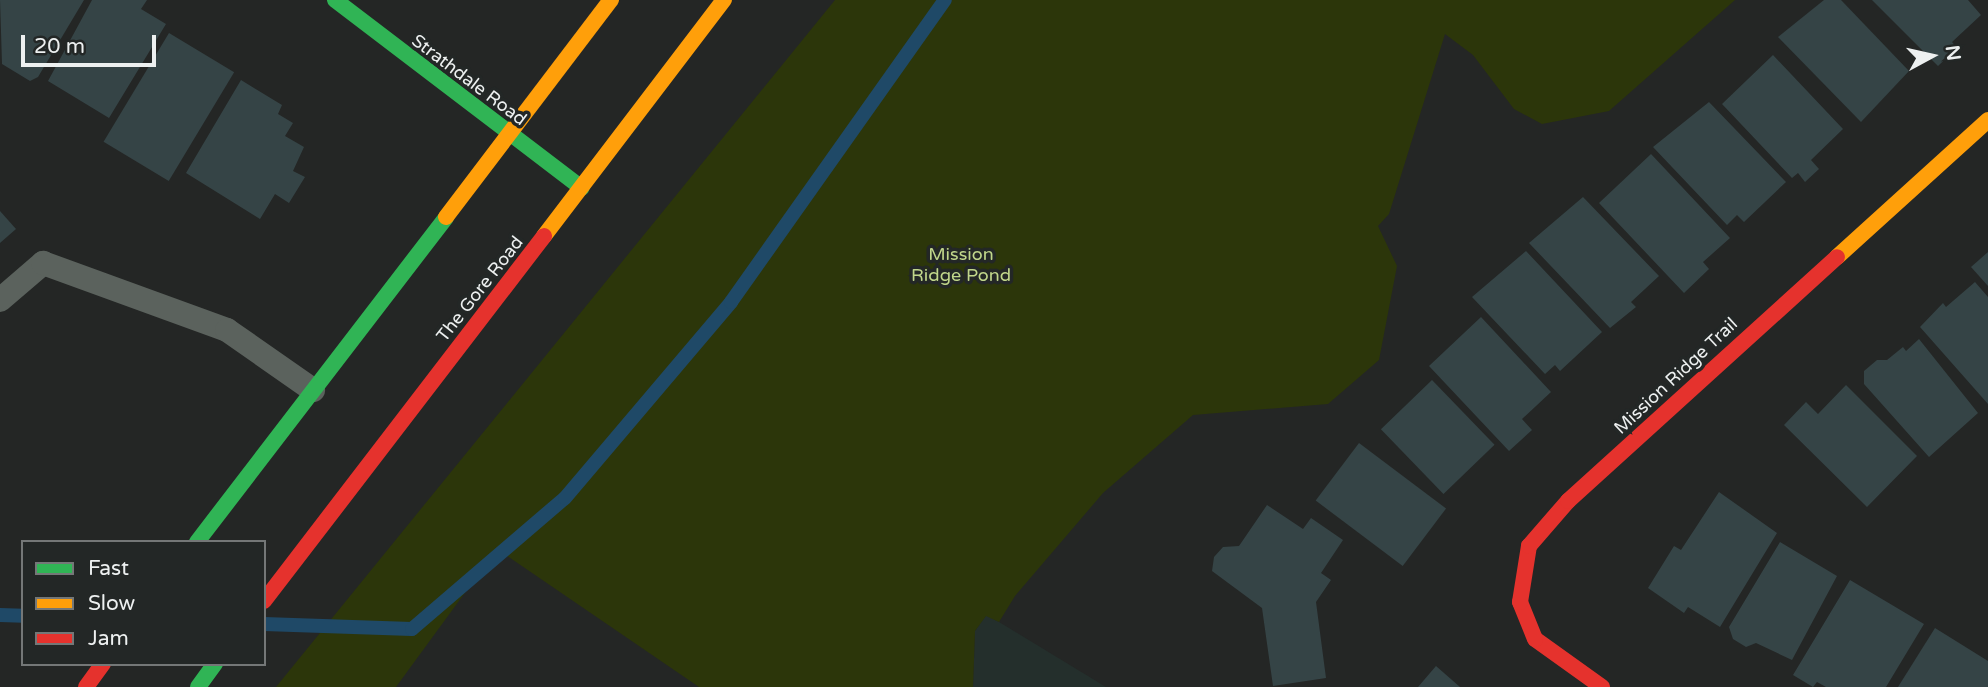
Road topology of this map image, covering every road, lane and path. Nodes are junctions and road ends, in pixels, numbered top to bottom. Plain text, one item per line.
1 (335, 0) edge
2 (611, 0) edge
3 (724, 0) edge
4 (1988, 120) edge
5 (508, 134) junction
6 (582, 188) junction
7 (0, 300) edge
8 (313, 390) junction
9 (199, 540) edge
10 (266, 598) edge
11 (102, 666) edge
12 (214, 666) edge
13 (86, 687) edge
14 (198, 687) edge
15 (1602, 687) edge

1 - 5 main road, Strathdale Road
2 - 5 main road
3 - 6 main road, The Gore Road
4 - 15 main road, Mission Ridge Trail
5 - 6 main road, Strathdale Road
5 - 8 main road
6 - 10 main road, The Gore Road
7 - 8 lane
8 - 9 main road
11 - 13 main road
12 - 14 main road

